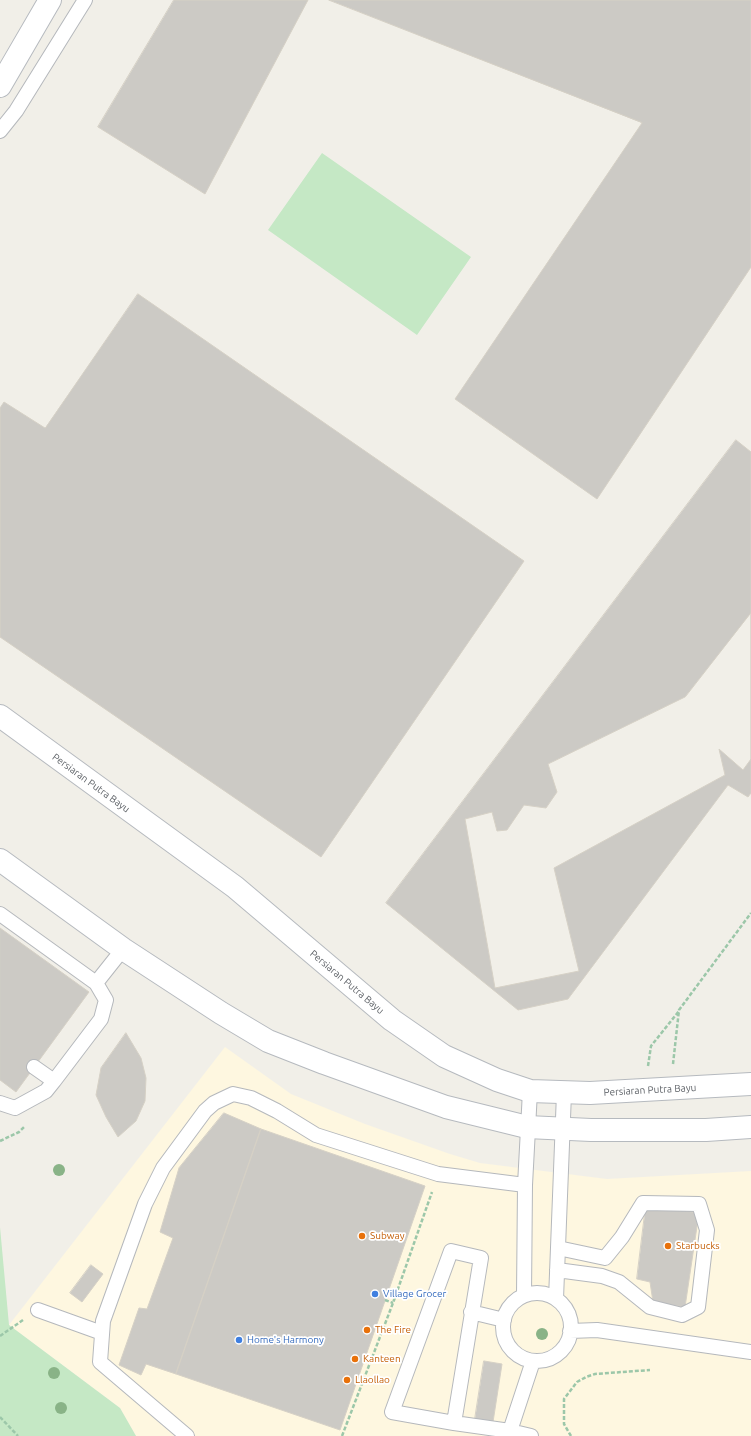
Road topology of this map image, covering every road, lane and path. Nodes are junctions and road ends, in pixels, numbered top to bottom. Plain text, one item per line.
1 (50, 0) edge
2 (85, 0) edge
3 (0, 86) edge
4 (0, 131) edge
5 (0, 716) edge
6 (0, 860) edge
7 (0, 914) edge
8 (751, 914) edge
9 (123, 948) junction
10 (96, 983) junction
11 (680, 1010) junction
12 (675, 1051) dead end
13 (34, 1067) dead end
14 (54, 1081) junction
15 (751, 1084) edge
16 (643, 1090) junction
17 (530, 1091) junction
18 (564, 1093) junction
19 (0, 1103) edge
20 (528, 1126) junction
21 (751, 1127) edge
22 (562, 1128) junction
23 (438, 1174) junction
24 (525, 1185) junction
25 (558, 1248) junction
26 (557, 1270) junction
27 (524, 1295) junction
28 (556, 1299) junction
29 (385, 1300) dead end
30 (393, 1303) junction
31 (38, 1310) joint
32 (471, 1312) junction
33 (504, 1320) junction
34 (570, 1331) junction
35 (102, 1333) junction
36 (0, 1336) edge
37 (751, 1352) edge
38 (533, 1360) junction
39 (650, 1370) dead end
40 (0, 1416) edge
41 (454, 1423) junction
42 (510, 1431) junction
43 (18, 1436) edge
44 (187, 1436) edge
45 (342, 1436) edge
46 (532, 1436) edge
47 (571, 1436) edge

1 - 3 street
2 - 4 lane
5 - 17 street, Persiaran Putra Bayu
6 - 9 street
7 - 10 lane
8 - 11 path
9 - 10 lane
9 - 20 street
10 - 14 lane
11 - 12 path
11 - 16 path
13 - 14 lane
14 - 19 lane
15 - 16 street, Persiaran Putra Bayu
16 - 18 street, Persiaran Putra Bayu
17 - 18 street, Persiaran Putra Bayu
17 - 20 lane
18 - 22 lane
20 - 22 street
20 - 24 lane
21 - 22 street
22 - 25 lane
23 - 24 lane
23 - 30 path
23 - 35 lane
24 - 27 lane
25 - 26 lane
25 - 26 lane
26 - 28 lane
27 - 28 lane
27 - 33 lane
28 - 34 lane
29 - 30 path
30 - 45 path
31 - 35 lane
31 - 36 path
32 - 33 lane
32 - 41 lane
32 - 41 lane
33 - 38 lane
34 - 37 lane
34 - 38 lane
35 - 44 lane
38 - 42 lane
39 - 47 path
40 - 43 path
41 - 42 lane
42 - 46 lane

